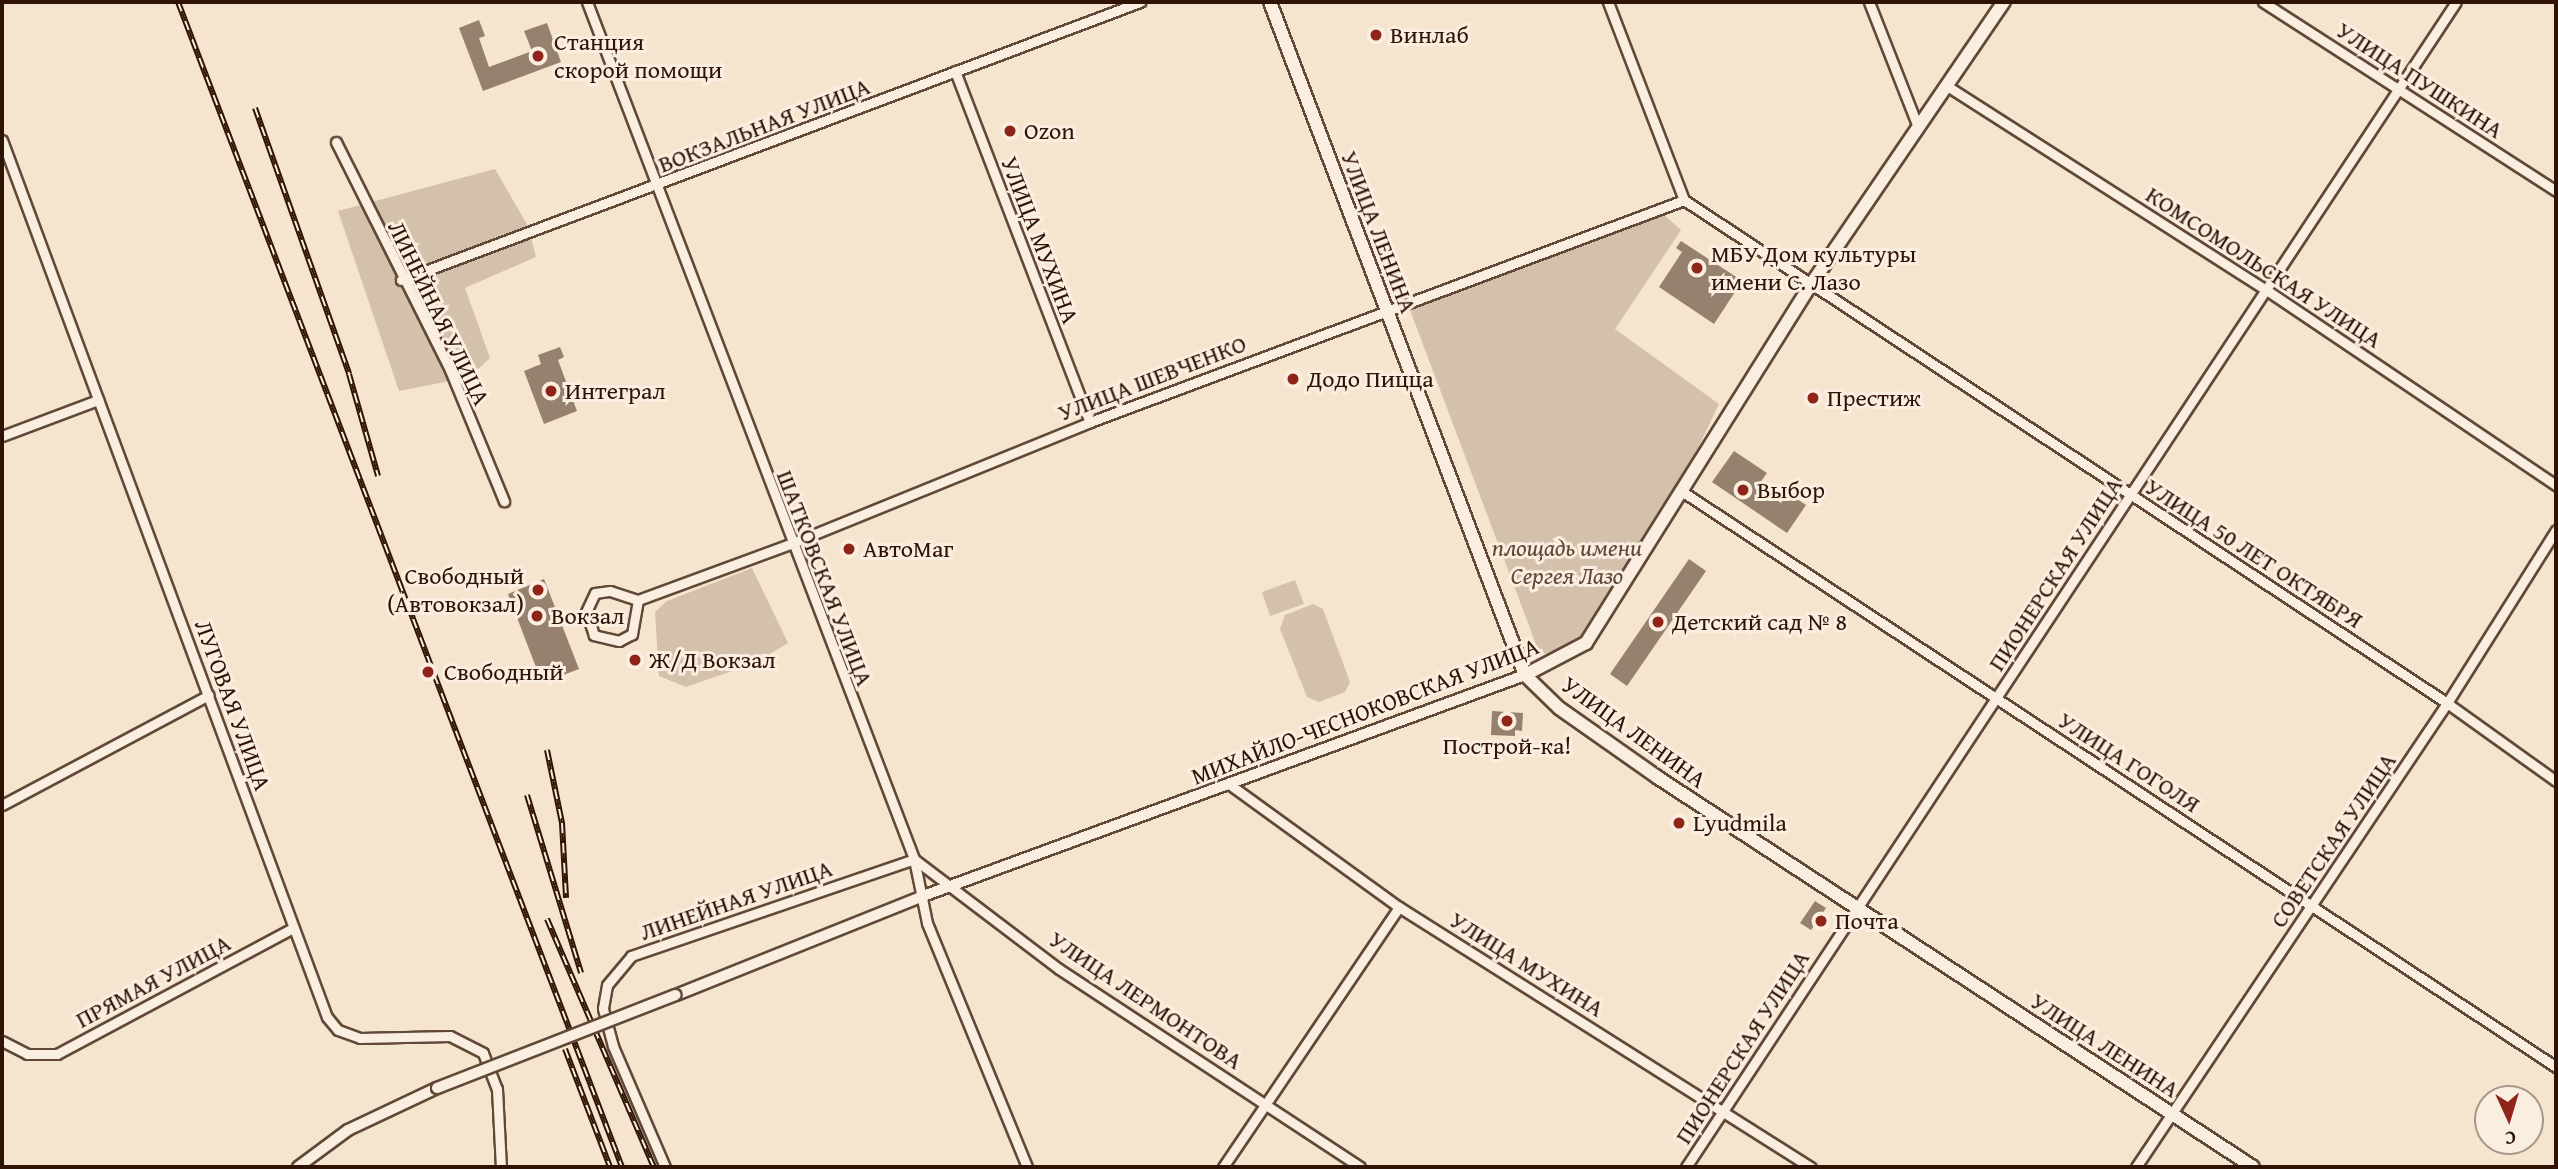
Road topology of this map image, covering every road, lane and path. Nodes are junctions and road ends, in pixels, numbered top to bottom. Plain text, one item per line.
1 (587, 2) edge
2 (1140, 2) edge
3 (1270, 2) edge
4 (1608, 2) edge
5 (1869, 2) edge
6 (2004, 2) edge
7 (2263, 2) edge
8 (2456, 2) edge
9 (955, 71) junction
10 (1947, 86) junction
11 (2399, 90) junction
12 (1918, 127) junction
13 (2, 140) edge
14 (336, 142) dead end
15 (654, 189) junction
16 (2556, 191) edge
17 (1684, 200) junction
18 (401, 280) junction
19 (1810, 286) junction
20 (2265, 289) junction
21 (1386, 310) junction
22 (97, 400) junction
23 (1090, 422) junction
24 (2, 436) edge
25 (2556, 485) edge
26 (1680, 490) junction
27 (2128, 494) junction
28 (505, 501) dead end
29 (2556, 530) edge
30 (790, 544) junction
31 (638, 600) junction
32 (1525, 675) junction
33 (209, 695) junction
34 (1997, 699) junction
35 (2447, 703) junction
36 (2556, 781) edge
37 (1229, 784) junction
38 (2, 805) edge
39 (914, 859) junction
40 (954, 886) junction
41 (923, 896) junction
42 (1856, 906) junction
43 (2312, 906) junction
44 (1399, 907) junction
45 (293, 928) junction
46 (2, 1041) edge
47 (2556, 1067) edge
48 (1266, 1103) junction
49 (1724, 1109) junction
50 (2171, 1113) junction
51 (298, 1167) edge
52 (501, 1167) edge
53 (665, 1167) edge
54 (1027, 1167) edge
55 (1223, 1167) edge
56 (1360, 1167) edge
57 (1686, 1167) edge
58 (1811, 1167) edge
59 (2136, 1167) edge
60 (2253, 1167) edge

1 - 15 street, ШАТКОВСКАЯ УЛИЦА
2 - 9 street, ВОКЗАЛЬНАЯ УЛИЦА
3 - 21 main road, УЛИЦА ЛЕНИНА
4 - 17 street
5 - 12 street
6 - 10 main road, МИХАЙЛО-ЧЕСНОКОВСКАЯ УЛИЦА
7 - 11 street, УЛИЦА ПУШКИНА
8 - 11 street, ПИОНЕРСКАЯ УЛИЦА
9 - 15 street, ВОКЗАЛЬНАЯ УЛИЦА
9 - 23 street, УЛИЦА МУХИНА
10 - 12 main road, МИХАЙЛО-ЧЕСНОКОВСКАЯ УЛИЦА
10 - 20 street, КОМСОМОЛЬСКАЯ УЛИЦА
11 - 16 street, УЛИЦА ПУШКИНА
11 - 20 street, ПИОНЕРСКАЯ УЛИЦА
12 - 19 main road, МИХАЙЛО-ЧЕСНОКОВСКАЯ УЛИЦА
13 - 22 street, ЛУГОВАЯ УЛИЦА
14 - 18 street, ЛИНЕЙНАЯ УЛИЦА
15 - 18 street, ВОКЗАЛЬНАЯ УЛИЦА
15 - 30 street, ШАТКОВСКАЯ УЛИЦА
17 - 19 street, УЛИЦА 50 ЛЕТ ОКТЯБРЯ
17 - 21 street, УЛИЦА ШЕВЧЕНКО
18 - 28 street, ЛИНЕЙНАЯ УЛИЦА
19 - 26 main road, МИХАЙЛО-ЧЕСНОКОВСКАЯ УЛИЦА
19 - 27 street, УЛИЦА 50 ЛЕТ ОКТЯБРЯ
20 - 25 street, КОМСОМОЛЬСКАЯ УЛИЦА
20 - 27 street, ПИОНЕРСКАЯ УЛИЦА
21 - 23 street, УЛИЦА ШЕВЧЕНКО
21 - 32 main road, УЛИЦА ЛЕНИНА
22 - 24 street
22 - 33 street, ЛУГОВАЯ УЛИЦА
23 - 30 street, УЛИЦА ШЕВЧЕНКО
26 - 32 main road, МИХАЙЛО-ЧЕСНОКОВСКАЯ УЛИЦА
26 - 34 street, УЛИЦА ГОГОЛЯ
27 - 34 street, ПИОНЕРСКАЯ УЛИЦА
27 - 35 street, УЛИЦА 50 ЛЕТ ОКТЯБРЯ
29 - 35 street, СОВЕТСКАЯ УЛИЦА
30 - 31 street, УЛИЦА ШЕВЧЕНКО
30 - 39 street, ШАТКОВСКАЯ УЛИЦА
31 - 31 street
32 - 37 street, МИХАЙЛО-ЧЕСНОКОВСКАЯ УЛИЦА
32 - 42 main road, УЛИЦА ЛЕНИНА
33 - 38 street
33 - 45 street, ЛУГОВАЯ УЛИЦА
34 - 42 street, ПИОНЕРСКАЯ УЛИЦА
34 - 43 street, УЛИЦА ГОГОЛЯ
35 - 36 street, УЛИЦА 50 ЛЕТ ОКТЯБРЯ
35 - 43 street, СОВЕТСКАЯ УЛИЦА
37 - 40 street, МИХАЙЛО-ЧЕСНОКОВСКАЯ УЛИЦА
37 - 44 street, УЛИЦА МУХИНА
39 - 40 street, УЛИЦА ЛЕРМОНТОВА
39 - 41 street, ШАТКОВСКАЯ УЛИЦА
39 - 53 street, ЛИНЕЙНАЯ УЛИЦА
40 - 41 street, МИХАЙЛО-ЧЕСНОКОВСКАЯ УЛИЦА
40 - 48 street, УЛИЦА ЛЕРМОНТОВА
41 - 51 street, МИХАЙЛО-ЧЕСНОКОВСКАЯ УЛИЦА, bridge
41 - 54 street, ШАТКОВСКАЯ УЛИЦА
42 - 49 street, ПИОНЕРСКАЯ УЛИЦА
42 - 50 main road, УЛИЦА ЛЕНИНА
43 - 47 street, УЛИЦА ГОГОЛЯ
43 - 50 street, СОВЕТСКАЯ УЛИЦА
44 - 48 street
44 - 49 street, УЛИЦА МУХИНА
45 - 46 street, ПРЯМАЯ УЛИЦА
45 - 52 street, ЛУГОВАЯ УЛИЦА
48 - 55 street
48 - 56 street, УЛИЦА ЛЕРМОНТОВА
49 - 57 street, ПИОНЕРСКАЯ УЛИЦА
49 - 58 street, УЛИЦА МУХИНА
50 - 59 street, СОВЕТСКАЯ УЛИЦА
50 - 60 main road, УЛИЦА ЛЕНИНА

